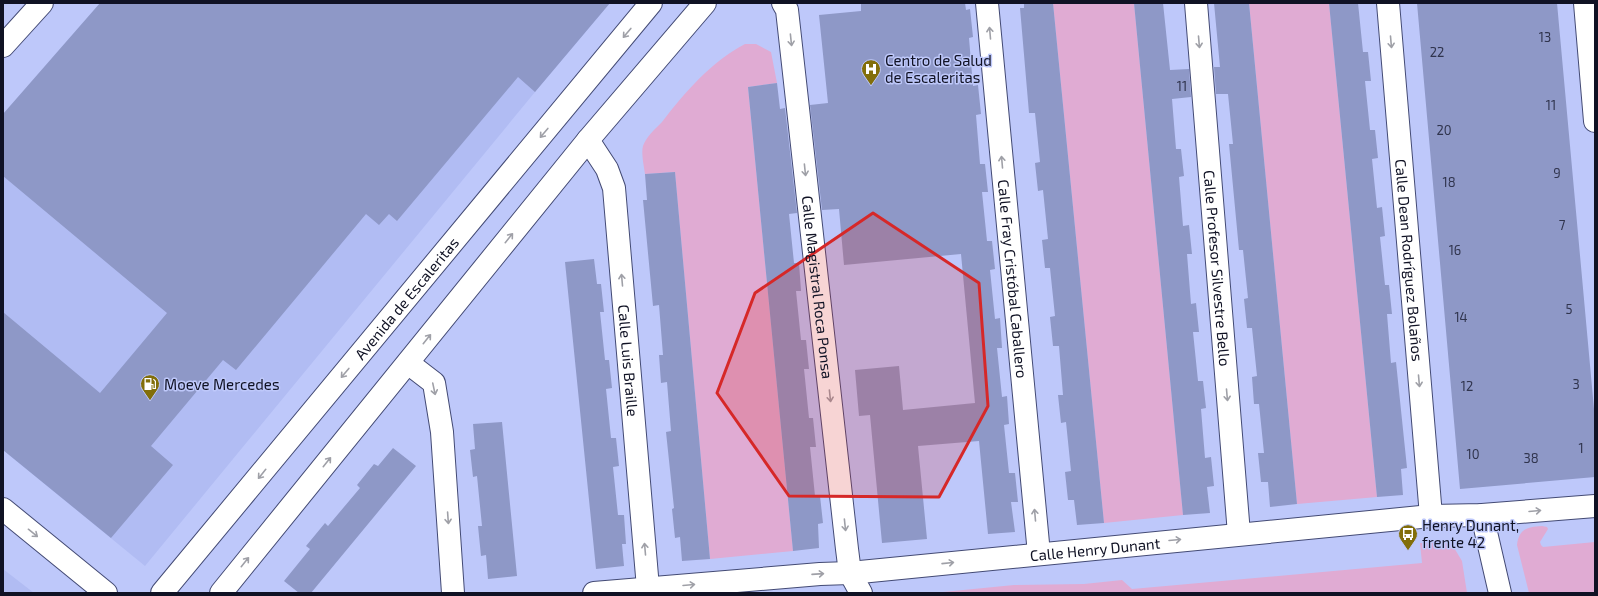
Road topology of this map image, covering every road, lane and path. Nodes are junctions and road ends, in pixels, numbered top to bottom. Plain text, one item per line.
1 (42, 3) edge
2 (651, 3) edge
3 (705, 3) edge
4 (782, 3) edge
5 (987, 3) edge
6 (1196, 3) edge
7 (1388, 3) edge
8 (1585, 3) edge
9 (3, 46) edge
10 (1595, 121) edge
11 (588, 140) junction
12 (408, 363) junction
13 (1595, 506) edge
14 (3, 509) edge
15 (1482, 515) junction
16 (1431, 516) junction
17 (1239, 534) junction
18 (1039, 554) junction
19 (850, 573) junction
20 (648, 588) junction
21 (106, 593) edge
22 (162, 593) edge
23 (221, 593) edge
24 (453, 593) edge
25 (594, 593) edge
26 (861, 593) edge
27 (1500, 593) edge

1 - 9 street
2 -> 22 street, Avenida de Escaleritas
3 - 11 street
4 -> 19 street, Calle Magistral Roca Ponsa
18 -> 5 street, Calle Fray Cristóbal Caballero
6 -> 17 street, Calle Profesor Silvestre Bello
7 -> 16 street, Calle Dean Rodríguez Bolaños
8 - 10 street
12 -> 11 street
20 -> 11 street, Calle Luis Braille
23 -> 12 street
12 -> 24 street
15 -> 13 street, Calle Henry Dunant
14 -> 21 street
15 - 16 street, Calle Henry Dunant
15 - 27 street
16 - 17 street, Calle Henry Dunant
18 -> 17 street, Calle Henry Dunant
19 -> 18 street, Calle Henry Dunant
20 -> 19 street, Calle Henry Dunant
19 - 26 street
20 - 25 street, Calle Henry Dunant

